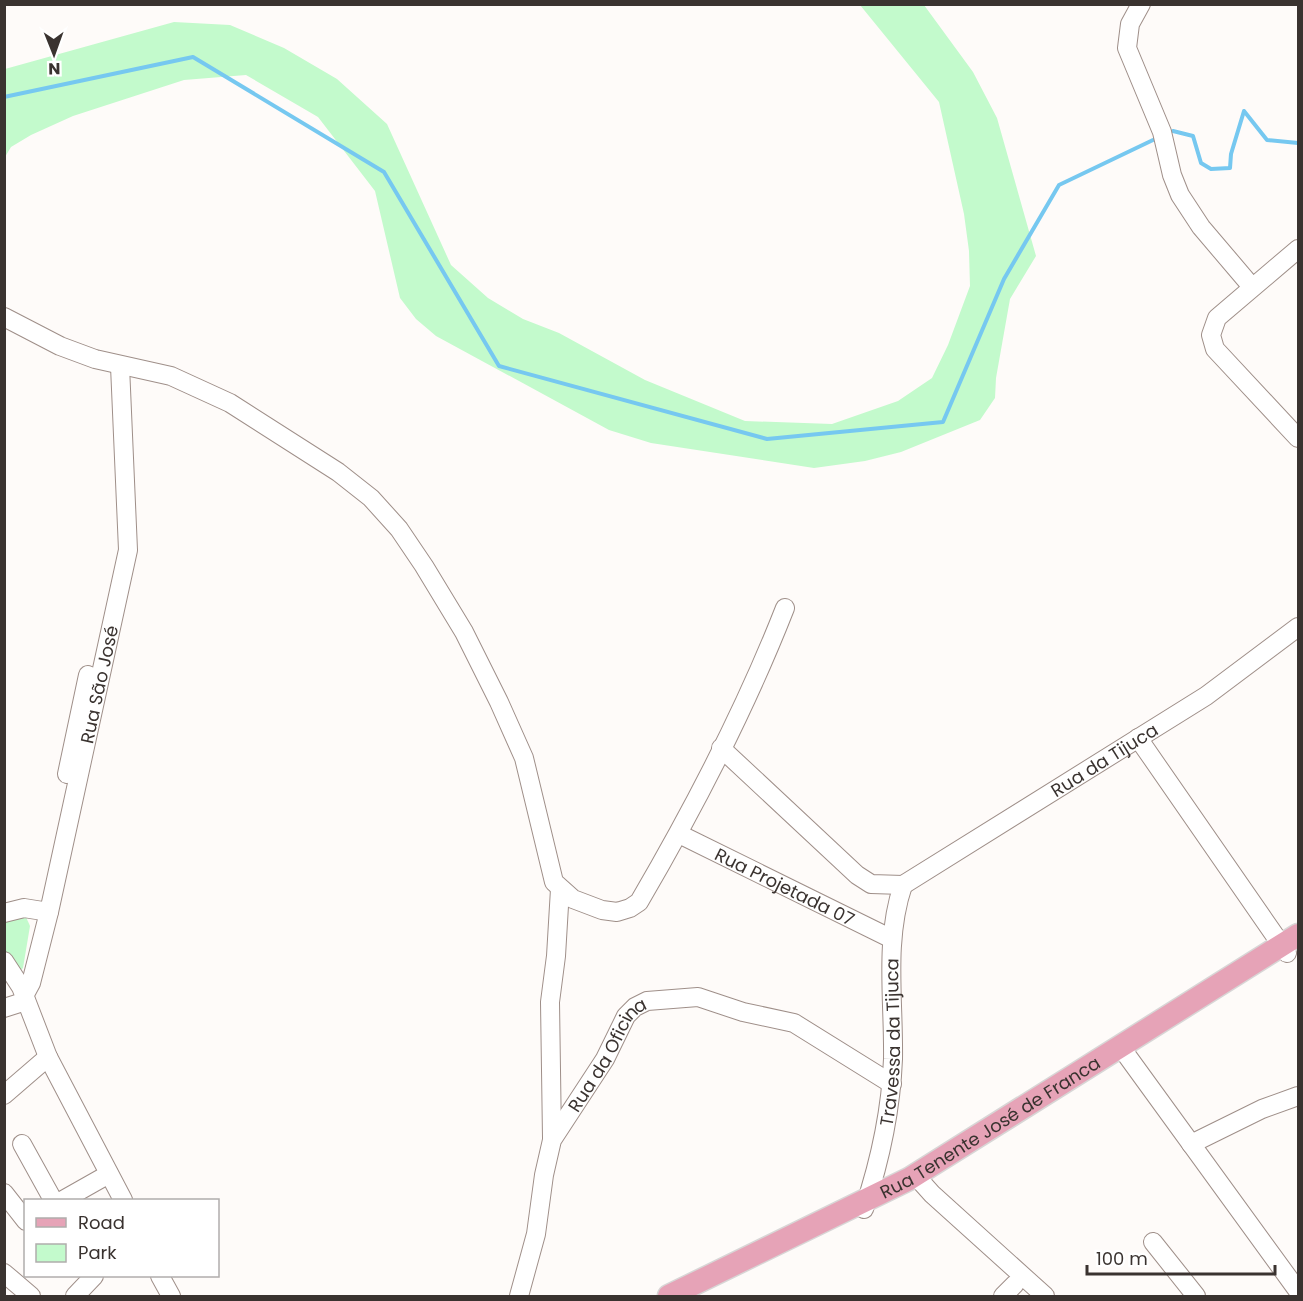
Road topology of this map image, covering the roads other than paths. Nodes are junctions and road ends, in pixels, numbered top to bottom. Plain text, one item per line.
1 (1141, 4) edge
2 (1299, 249) edge
3 (1252, 287) junction
4 (4, 317) edge
5 (116, 365) junction
6 (1299, 438) edge
7 (785, 608) dead end
8 (1299, 627) edge
9 (1138, 738) junction
10 (721, 748) junction
11 (679, 834) junction
12 (903, 885) junction
13 (560, 889) junction
14 (44, 911) junction
15 (4, 914) edge
16 (892, 939) junction
17 (1292, 945) edge
18 (4, 961) edge
19 (24, 994) junction
20 (4, 1008) edge
21 (1123, 1051) junction
22 (48, 1057) junction
23 (892, 1084) junction
24 (4, 1095) edge
25 (1299, 1096) edge
26 (552, 1140) junction
27 (22, 1144) dead end
28 (1191, 1144) junction
29 (110, 1174) junction
30 (915, 1182) junction
31 (4, 1193) edge
32 (52, 1199) edge
33 (65, 1199) edge
34 (122, 1199) edge
35 (865, 1206) junction
36 (24, 1220) edge
37 (1153, 1242) dead end
38 (4, 1273) edge
39 (92, 1277) edge
40 (161, 1277) edge
41 (1019, 1289) edge
42 (1299, 1291) edge
43 (31, 1296) edge
44 (75, 1296) edge
45 (171, 1296) edge
46 (519, 1296) edge
47 (669, 1296) edge
48 (702, 1296) edge
49 (1045, 1296) edge
50 (1196, 1296) edge

1 - 3 street
2 - 3 street
3 - 6 street
4 - 5 street
5 - 13 street
5 - 14 street, Rua São José
7 - 10 street
8 - 9 street, Rua da Tijuca
9 - 12 street, Rua da Tijuca
9 - 17 street
10 - 11 street
10 - 12 street
11 - 13 street
11 - 16 street, Rua Projetada 07
12 - 16 street, Travessa da Tijuca
13 - 26 street
14 - 15 street
14 - 19 street, Rua São José
16 - 23 street, Travessa da Tijuca
17 - 21 main road, Rua Tenente José de Franca
18 - 19 street
19 - 20 street
19 - 22 street
21 - 28 street
21 - 30 main road, Rua Tenente José de Franca
22 - 24 street
22 - 29 street
23 - 26 street, Rua da Oficina
23 - 35 street, Travessa da Tijuca
25 - 28 street
26 - 46 street, Rua da Oficina
27 - 32 street
28 - 42 street
29 - 33 street
29 - 34 street
30 - 35 main road, Rua Tenente José de Franca
30 - 41 street
31 - 36 street
35 - 47 main road, Rua Tenente José de Franca
35 - 48 main road, Rua Tenente José de Franca
37 - 50 street
38 - 43 street
39 - 44 street
40 - 45 street
41 - 49 street

